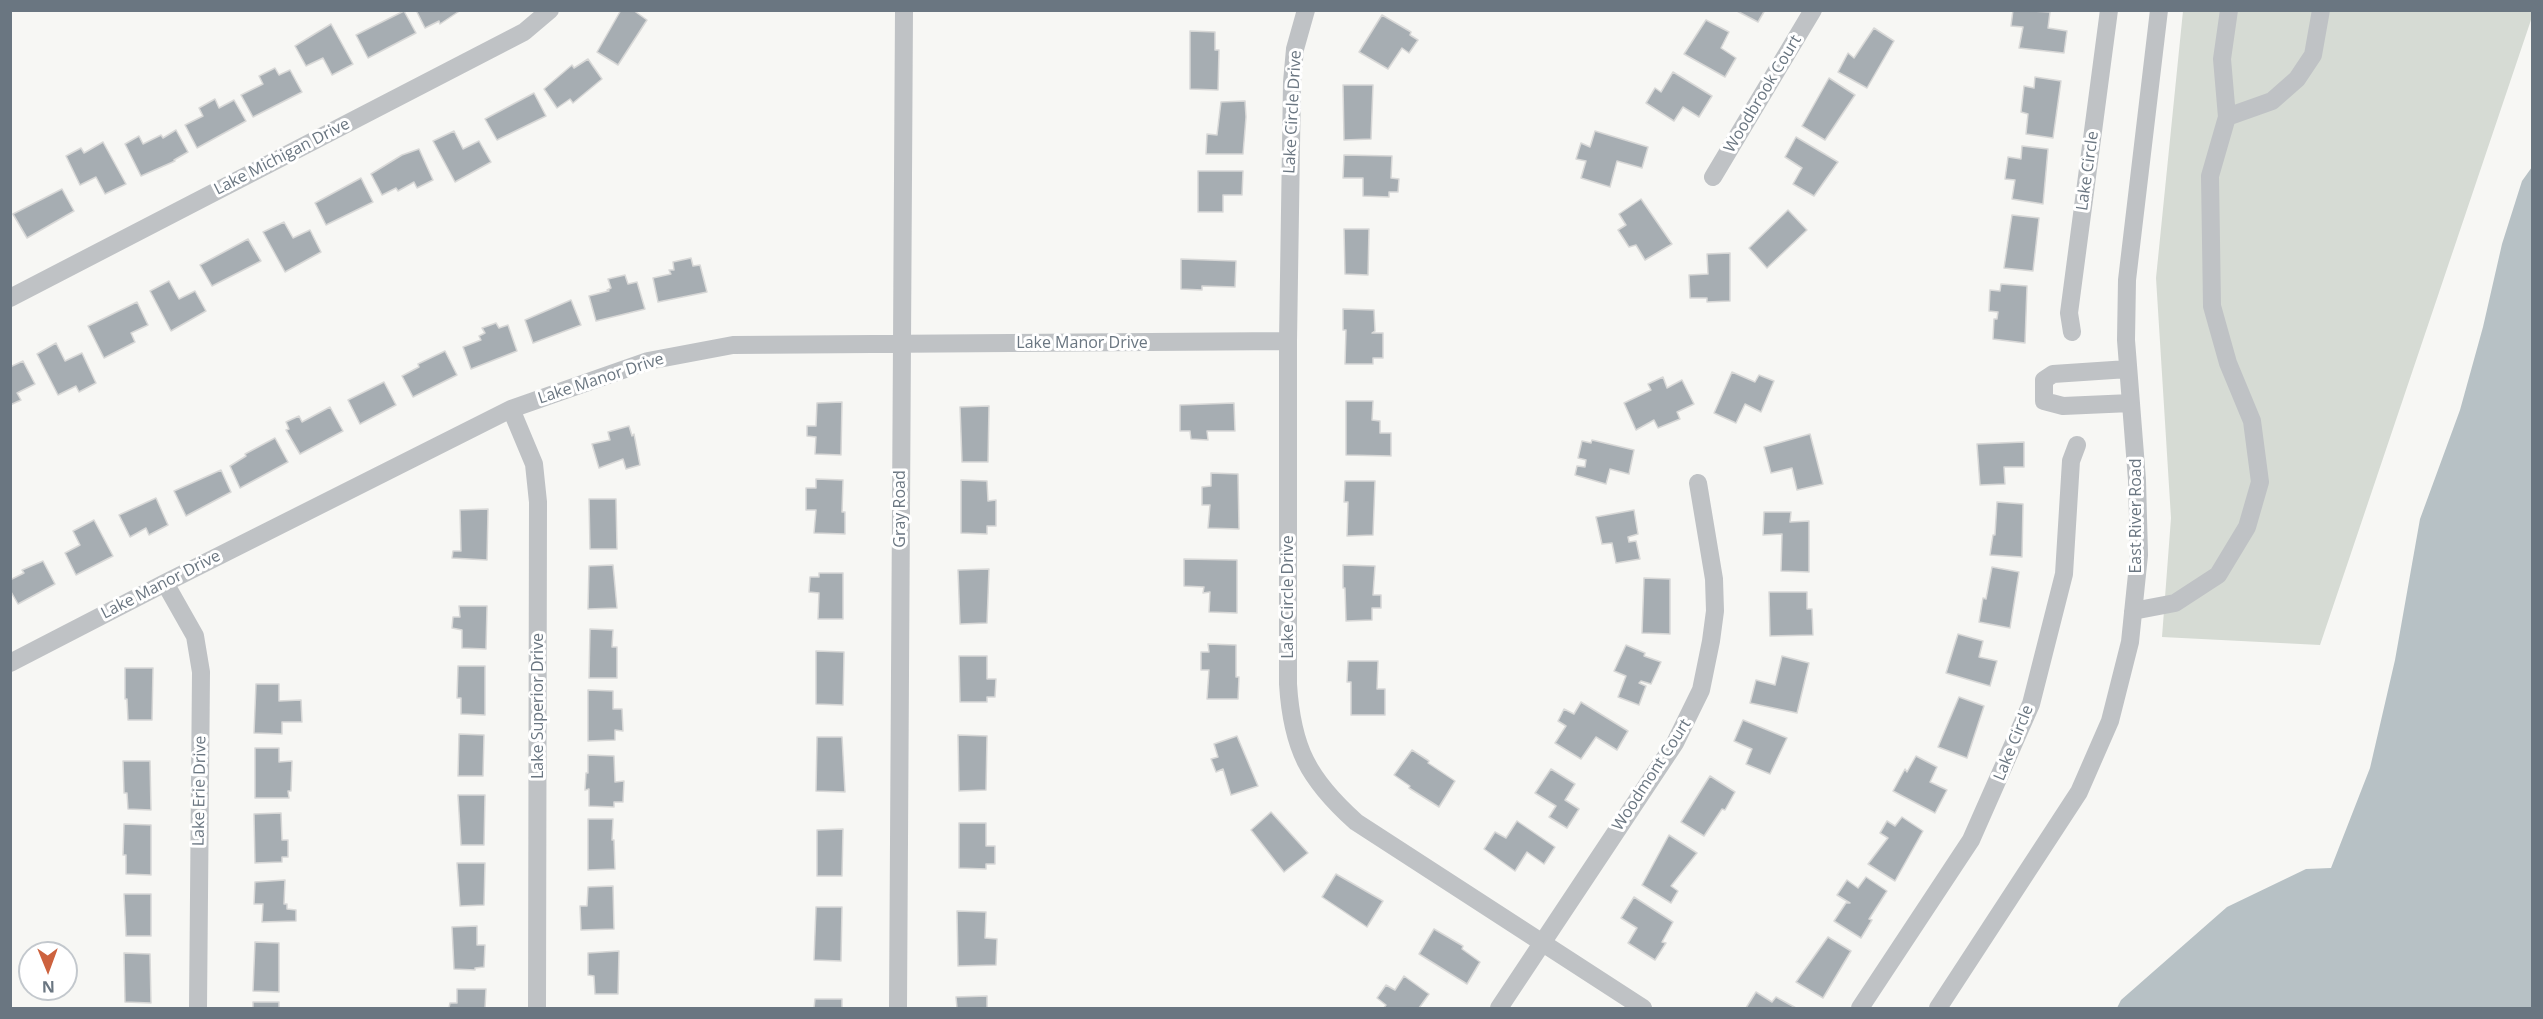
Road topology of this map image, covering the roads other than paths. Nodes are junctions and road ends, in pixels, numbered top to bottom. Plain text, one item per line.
1 (550, 10) edge
2 (904, 10) edge
3 (1306, 10) edge
4 (1813, 10) edge
5 (2109, 10) edge
6 (2159, 10) edge
7 (2229, 10) edge
8 (2321, 10) edge
9 (2227, 117) junction
10 (1713, 177) dead end
11 (10, 298) edge
12 (2072, 332) dead end
13 (1288, 341) junction
14 (901, 344) junction
15 (2128, 369) junction
16 (2131, 403) junction
17 (511, 409) junction
18 (2077, 445) dead end
19 (1698, 483) dead end
20 (165, 583) junction
21 (2133, 611) junction
22 (10, 663) edge
23 (1541, 943) junction
24 (198, 1008) edge
25 (537, 1008) edge
26 (898, 1008) edge
27 (1499, 1008) edge
28 (1643, 1008) edge
29 (1860, 1008) edge
30 (1938, 1008) edge

1 - 11 street, Lake Michigan Drive
2 - 14 street, Gray Road
3 - 13 street, Lake Circle Drive
4 - 10 street, Woodbrook Court
5 - 12 street, Lake Circle
6 - 15 street, East River Road
7 - 9 street
8 - 9 street
9 - 21 street
13 - 14 street, Lake Manor Drive
13 - 23 street, Lake Circle Drive
14 - 17 street, Lake Manor Drive
14 - 26 street, Gray Road
15 - 16 street, East River Road
15 - 16 street
16 - 21 street, East River Road
17 - 20 street, Lake Manor Drive
17 - 25 street, Lake Superior Drive
18 - 29 street, Lake Circle
19 - 23 street, Woodmont Court
20 - 22 street, Lake Manor Drive
20 - 24 street, Lake Erie Drive
21 - 30 street, East River Road
23 - 27 street, Woodmont Court
23 - 28 street, Lake Circle Drive

